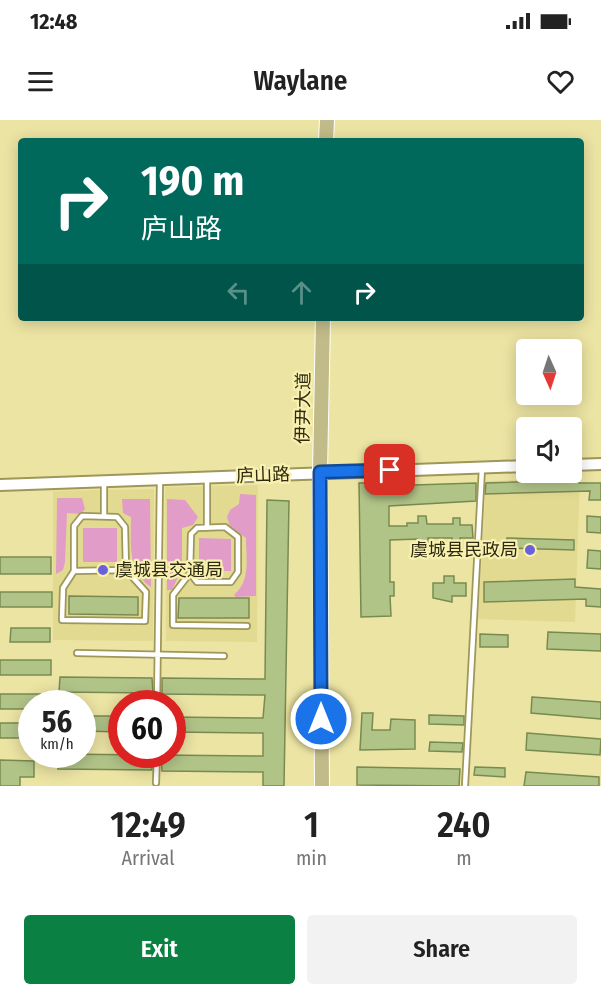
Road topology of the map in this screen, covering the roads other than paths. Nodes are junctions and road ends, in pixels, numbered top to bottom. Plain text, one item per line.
1 (327, 120) edge
2 (326, 138) edge
3 (323, 321) edge
4 (601, 464) edge
5 (582, 465) edge
6 (516, 466) edge
7 (483, 468) junction
8 (320, 472) junction
9 (207, 477) junction
10 (160, 479) junction
11 (104, 481) junction
12 (0, 485) edge
13 (104, 516) junction
14 (207, 528) junction
15 (126, 570) junction
16 (74, 571) junction
17 (190, 573) junction
18 (247, 626) dead end
19 (77, 653) dead end
20 (158, 654) junction
21 (224, 656) dead end
22 (157, 690) edge
23 (157, 768) edge
24 (156, 783) dead end
25 (322, 786) edge
26 (465, 786) edge

1 - 2 main road
3 - 8 main road, 伊尹大道
4 - 5 street
6 - 7 street, 庐山路
7 - 8 street, 庐山路
7 - 26 lane
8 - 9 street, 庐山路
8 - 25 main road, 伊尹大道
9 - 10 street, 庐山路
9 - 14 lane
10 - 11 street, 庐山路
10 - 20 lane
11 - 12 street, 庐山路
11 - 13 lane
13 - 15 lane
13 - 16 lane
14 - 17 lane
14 - 17 lane
15 - 16 lane
15 - 16 lane
17 - 18 lane
19 - 20 lane
20 - 21 lane
20 - 22 lane
23 - 24 lane

